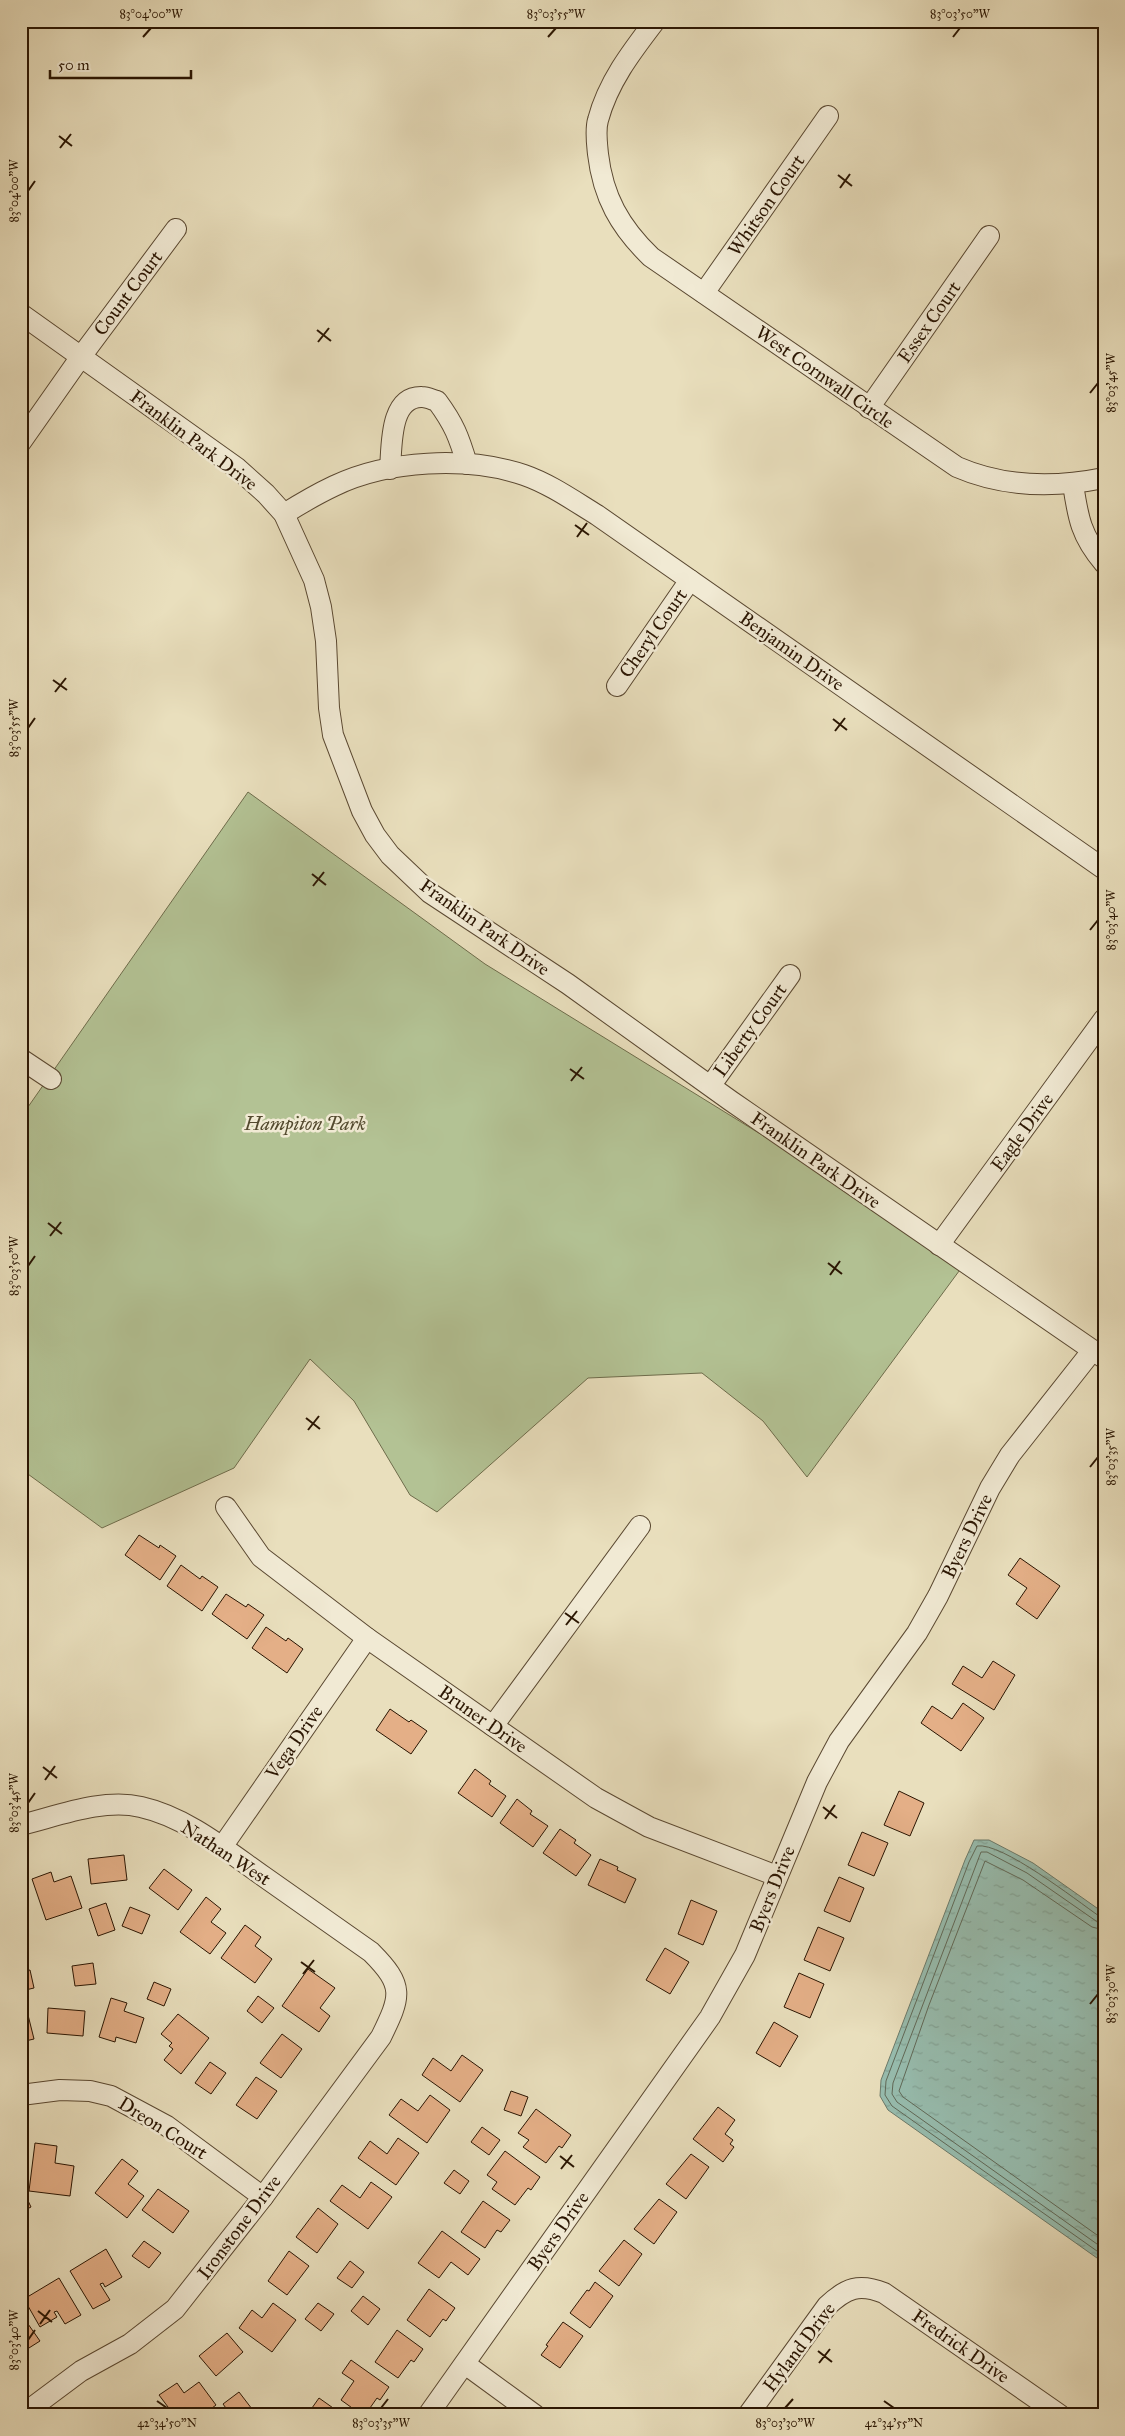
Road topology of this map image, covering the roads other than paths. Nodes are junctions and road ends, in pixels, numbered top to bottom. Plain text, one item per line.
1 (656, 21) edge
2 (828, 116) dead end
3 (176, 229) dead end
4 (990, 236) dead end
5 (704, 293) junction
6 (21, 314) edge
7 (80, 358) junction
8 (869, 408) junction
9 (21, 442) edge
10 (466, 464) junction
11 (390, 469) junction
12 (1104, 478) edge
13 (1072, 484) junction
14 (284, 514) junction
15 (1104, 563) edge
16 (690, 580) junction
17 (617, 686) dead end
18 (1104, 869) edge
19 (790, 975) dead end
20 (1104, 1019) edge
21 (21, 1059) edge
22 (51, 1079) dead end
23 (711, 1085) junction
24 (939, 1246) junction
25 (1098, 1354) edge
26 (226, 1507) dead end
27 (640, 1526) dead end
28 (367, 1638) junction
29 (492, 1726) junction
30 (21, 1825) edge
31 (222, 1846) junction
32 (777, 1876) junction
33 (397, 1986) joint
34 (21, 2095) edge
35 (263, 2197) junction
36 (857, 2287) joint
37 (465, 2364) junction
38 (22, 2415) edge
39 (428, 2415) edge
40 (535, 2415) edge
41 (748, 2415) edge
42 (1060, 2415) edge

1 - 5 street, West Cornwall Circle
2 - 5 street, Whitson Court
3 - 7 street, Count Court
4 - 8 street, Essex Court
5 - 8 street, West Cornwall Circle
6 - 7 street, Franklin Park Drive
7 - 9 street, Count Court
7 - 14 street, Franklin Park Drive
8 - 13 street, West Cornwall Circle
10 - 11 street, Benjamin Drive
10 - 11 street
10 - 16 street, Benjamin Drive
11 - 14 street, Benjamin Drive
12 - 13 street, West Cornwall Circle
13 - 15 street
14 - 23 street, Franklin Park Drive
16 - 17 street, Cheryl Court
16 - 18 street, Benjamin Drive
19 - 23 street, Liberty Court
20 - 24 street, Eagle Drive
21 - 22 street
23 - 24 street, Franklin Park Drive
24 - 25 street, Franklin Park Drive
25 - 32 street, Byers Drive
26 - 28 street, Bruner Drive
27 - 29 street
28 - 29 street, Bruner Drive
28 - 31 street, Vega Drive
29 - 32 street, Bruner Drive
30 - 31 street, Nathan West
31 - 33 street, Nathan West
32 - 37 street, Byers Drive
33 - 35 street, Ironstone Drive
34 - 35 street, Dreon Court
35 - 38 street, Ironstone Drive
36 - 41 street, Hyland Drive
36 - 42 street, Fredrick Drive
37 - 39 street, Byers Drive
37 - 40 street

